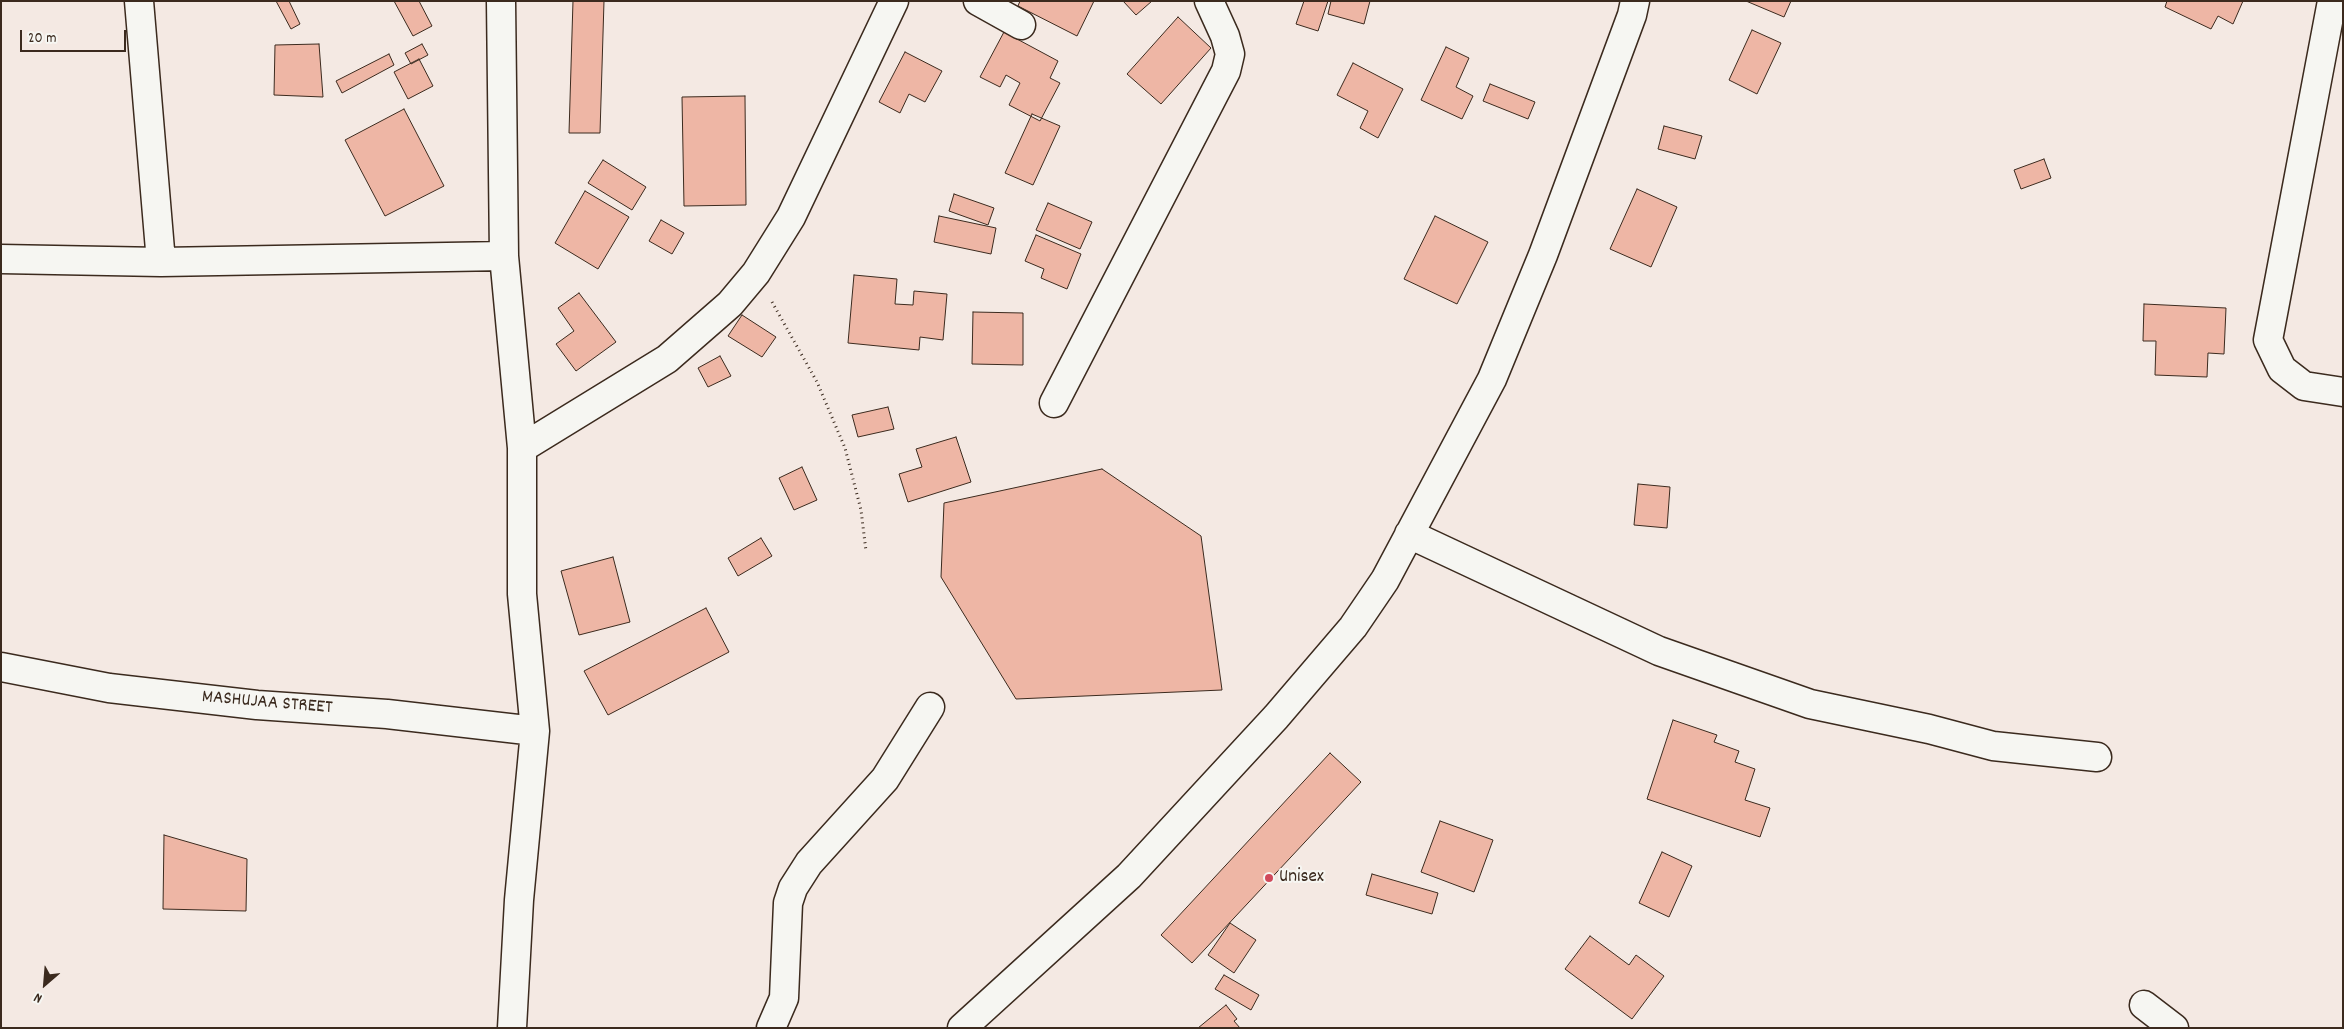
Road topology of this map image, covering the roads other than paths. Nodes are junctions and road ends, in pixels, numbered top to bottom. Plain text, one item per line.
1 (139, 1) edge
2 (501, 1) edge
3 (894, 1) edge
4 (978, 1) edge
5 (1209, 1) edge
6 (1635, 1) edge
7 (2332, 1) edge
8 (1022, 25) dead end
9 (504, 256) junction
10 (1, 259) edge
11 (160, 262) junction
12 (2343, 392) edge
13 (1054, 403) dead end
14 (522, 448) junction
15 (1409, 534) junction
16 (1, 667) edge
17 (930, 707) dead end
18 (535, 731) junction
19 (2097, 757) dead end
20 (2144, 1006) dead end
21 (512, 1028) edge
22 (770, 1028) edge
23 (962, 1028) edge
24 (2174, 1028) edge

1 - 11 street
2 - 9 street
3 - 14 street
4 - 8 street
5 - 13 street
6 - 15 street
7 - 12 street
9 - 11 street
9 - 14 street
10 - 11 street
14 - 18 street
15 - 19 street
15 - 23 street
16 - 18 street, MASHUJAA STREET
17 - 22 street
18 - 21 street
20 - 24 street

